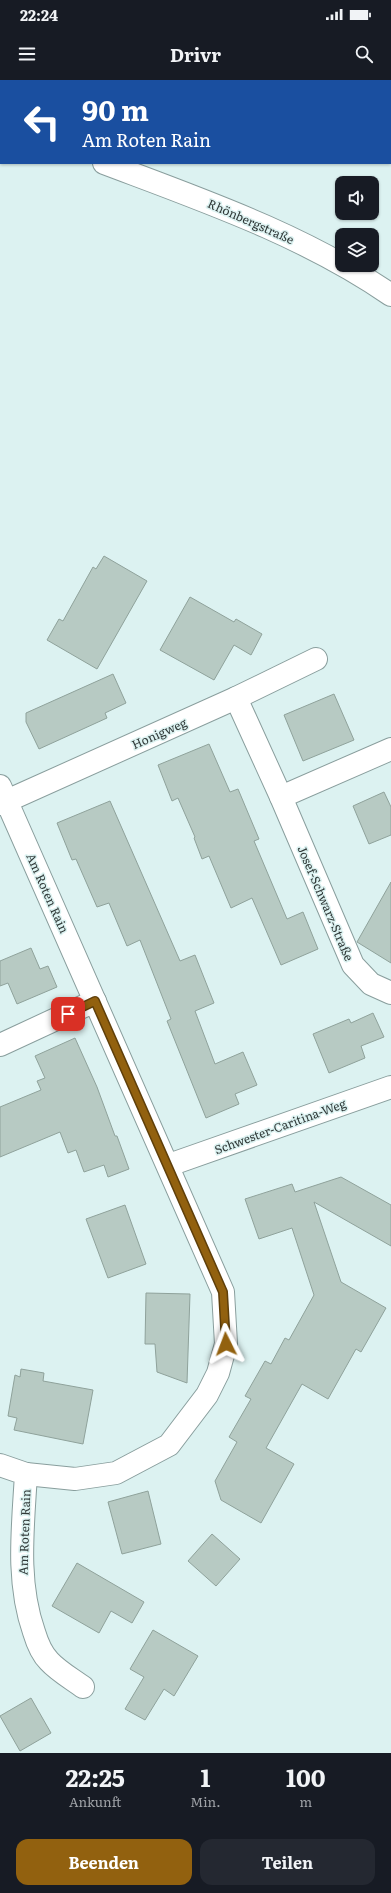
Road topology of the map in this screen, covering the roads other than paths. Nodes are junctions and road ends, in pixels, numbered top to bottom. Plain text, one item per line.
1 (107, 164) edge
2 (391, 295) edge
3 (316, 659) dead end
4 (236, 698) junction
5 (391, 749) edge
6 (2, 797) edge
7 (281, 797) junction
8 (391, 993) edge
9 (95, 1001) junction
10 (0, 1045) edge
11 (391, 1087) edge
12 (169, 1165) junction
13 (0, 1465) edge
14 (26, 1474) junction
15 (83, 1687) dead end

1 - 2 street, Rhönbergstraße
3 - 4 street, Honigweg
4 - 6 street, Honigweg
4 - 7 street, Josef-Schwarz-Straße
5 - 7 street
6 - 9 street, Am Roten Rain
7 - 8 street, Josef-Schwarz-Straße
9 - 10 street
9 - 12 street, Am Roten Rain
11 - 12 street, Schwester-Caritina-Weg
12 - 14 street, Am Roten Rain
13 - 14 street, Am Roten Rain
14 - 15 street, Am Roten Rain

